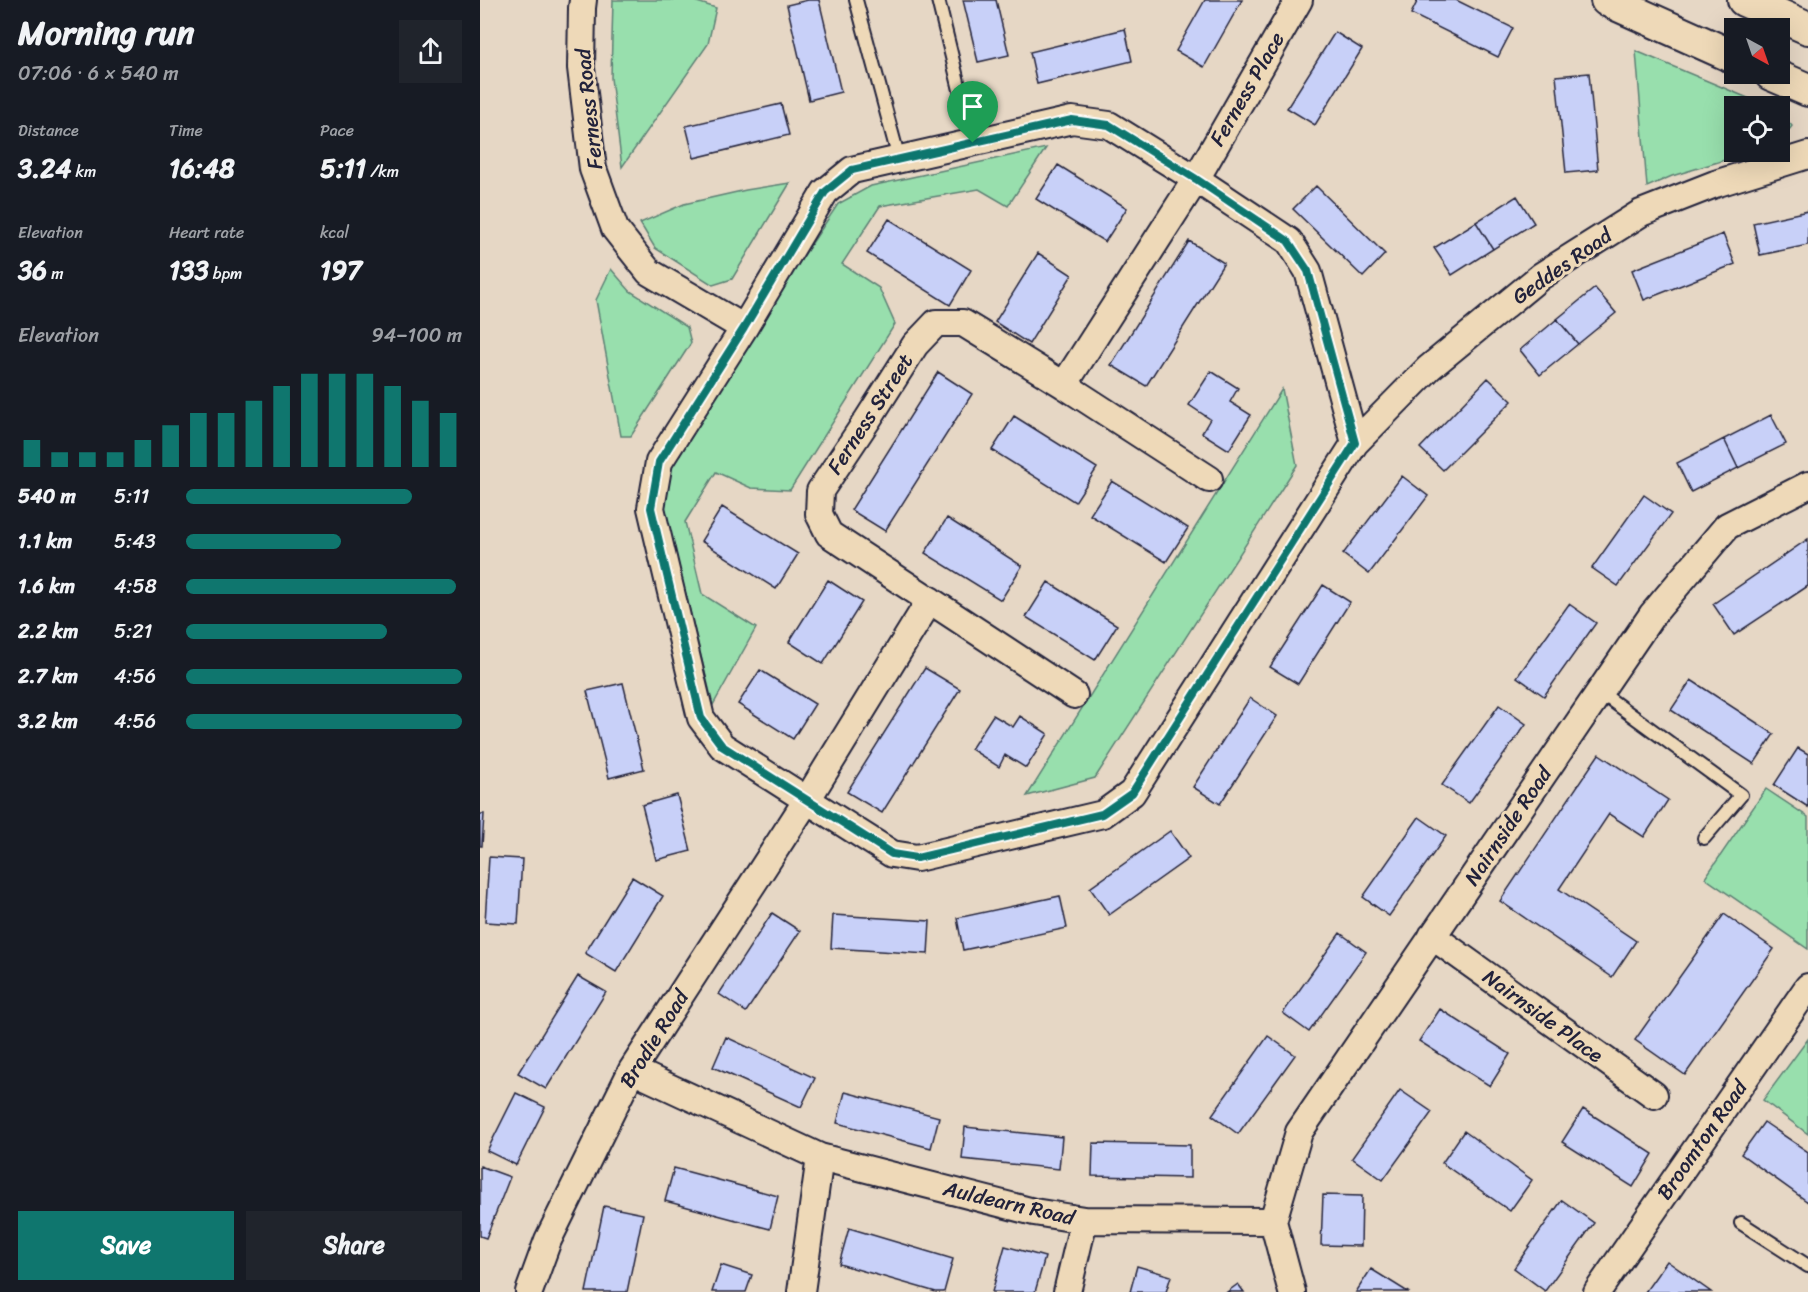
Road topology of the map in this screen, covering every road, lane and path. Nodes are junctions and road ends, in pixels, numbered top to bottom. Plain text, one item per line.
1 (583, 0) edge
2 (856, 0) edge
3 (938, 0) edge
4 (1299, 0) edge
5 (1744, 0) edge
6 (1626, 4) edge
7 (1808, 28) edge
8 (1724, 52) edge
9 (1790, 82) edge
10 (1808, 90) edge
11 (973, 143) junction
12 (1808, 155) edge
13 (899, 159) junction
14 (1196, 179) junction
15 (744, 328) junction
16 (1064, 385) junction
17 (1355, 443) junction
18 (1209, 479) dead end
19 (1808, 485) edge
20 (930, 600) junction
21 (1600, 692) junction
22 (1074, 695) dead end
23 (807, 800) junction
24 (1704, 838) dead end
25 (1432, 936) junction
26 (1808, 987) edge
27 (632, 1070) junction
28 (1654, 1095) dead end
29 (820, 1157) junction
30 (1084, 1220) junction
31 (1273, 1221) junction
32 (1741, 1223) dead end
33 (1808, 1266) edge
34 (529, 1292) edge
35 (801, 1292) edge
36 (1067, 1292) edge
37 (1292, 1292) edge
38 (1597, 1292) edge

1 - 15 street, Ferness Road
2 - 13 lane
3 - 11 lane
4 - 14 street, Ferness Place
5 - 7 street
6 - 8 street
9 - 10 street
11 - 13 street, Geddes Road
11 - 14 street, Geddes Road
12 - 17 street, Geddes Road
13 - 15 street, Geddes Road
14 - 16 street
14 - 17 street, Geddes Road
15 - 23 street, Geddes Road
16 - 18 street, Ferness Street
16 - 20 street, Ferness Street
17 - 23 street, Geddes Road
19 - 21 street, Nairnside Road
20 - 22 street, Ferness Street
20 - 23 street
21 - 24 lane
21 - 25 street, Nairnside Road
23 - 27 street, Brodie Road
25 - 28 street, Nairnside Place
25 - 31 street, Nairnside Road
26 - 38 street, Broomton Road
27 - 29 street, Auldearn Road
27 - 34 street, Brodie Road
29 - 30 street, Auldearn Road
29 - 35 street
30 - 31 street, Auldearn Road
30 - 36 street
31 - 37 street
32 - 33 lane

